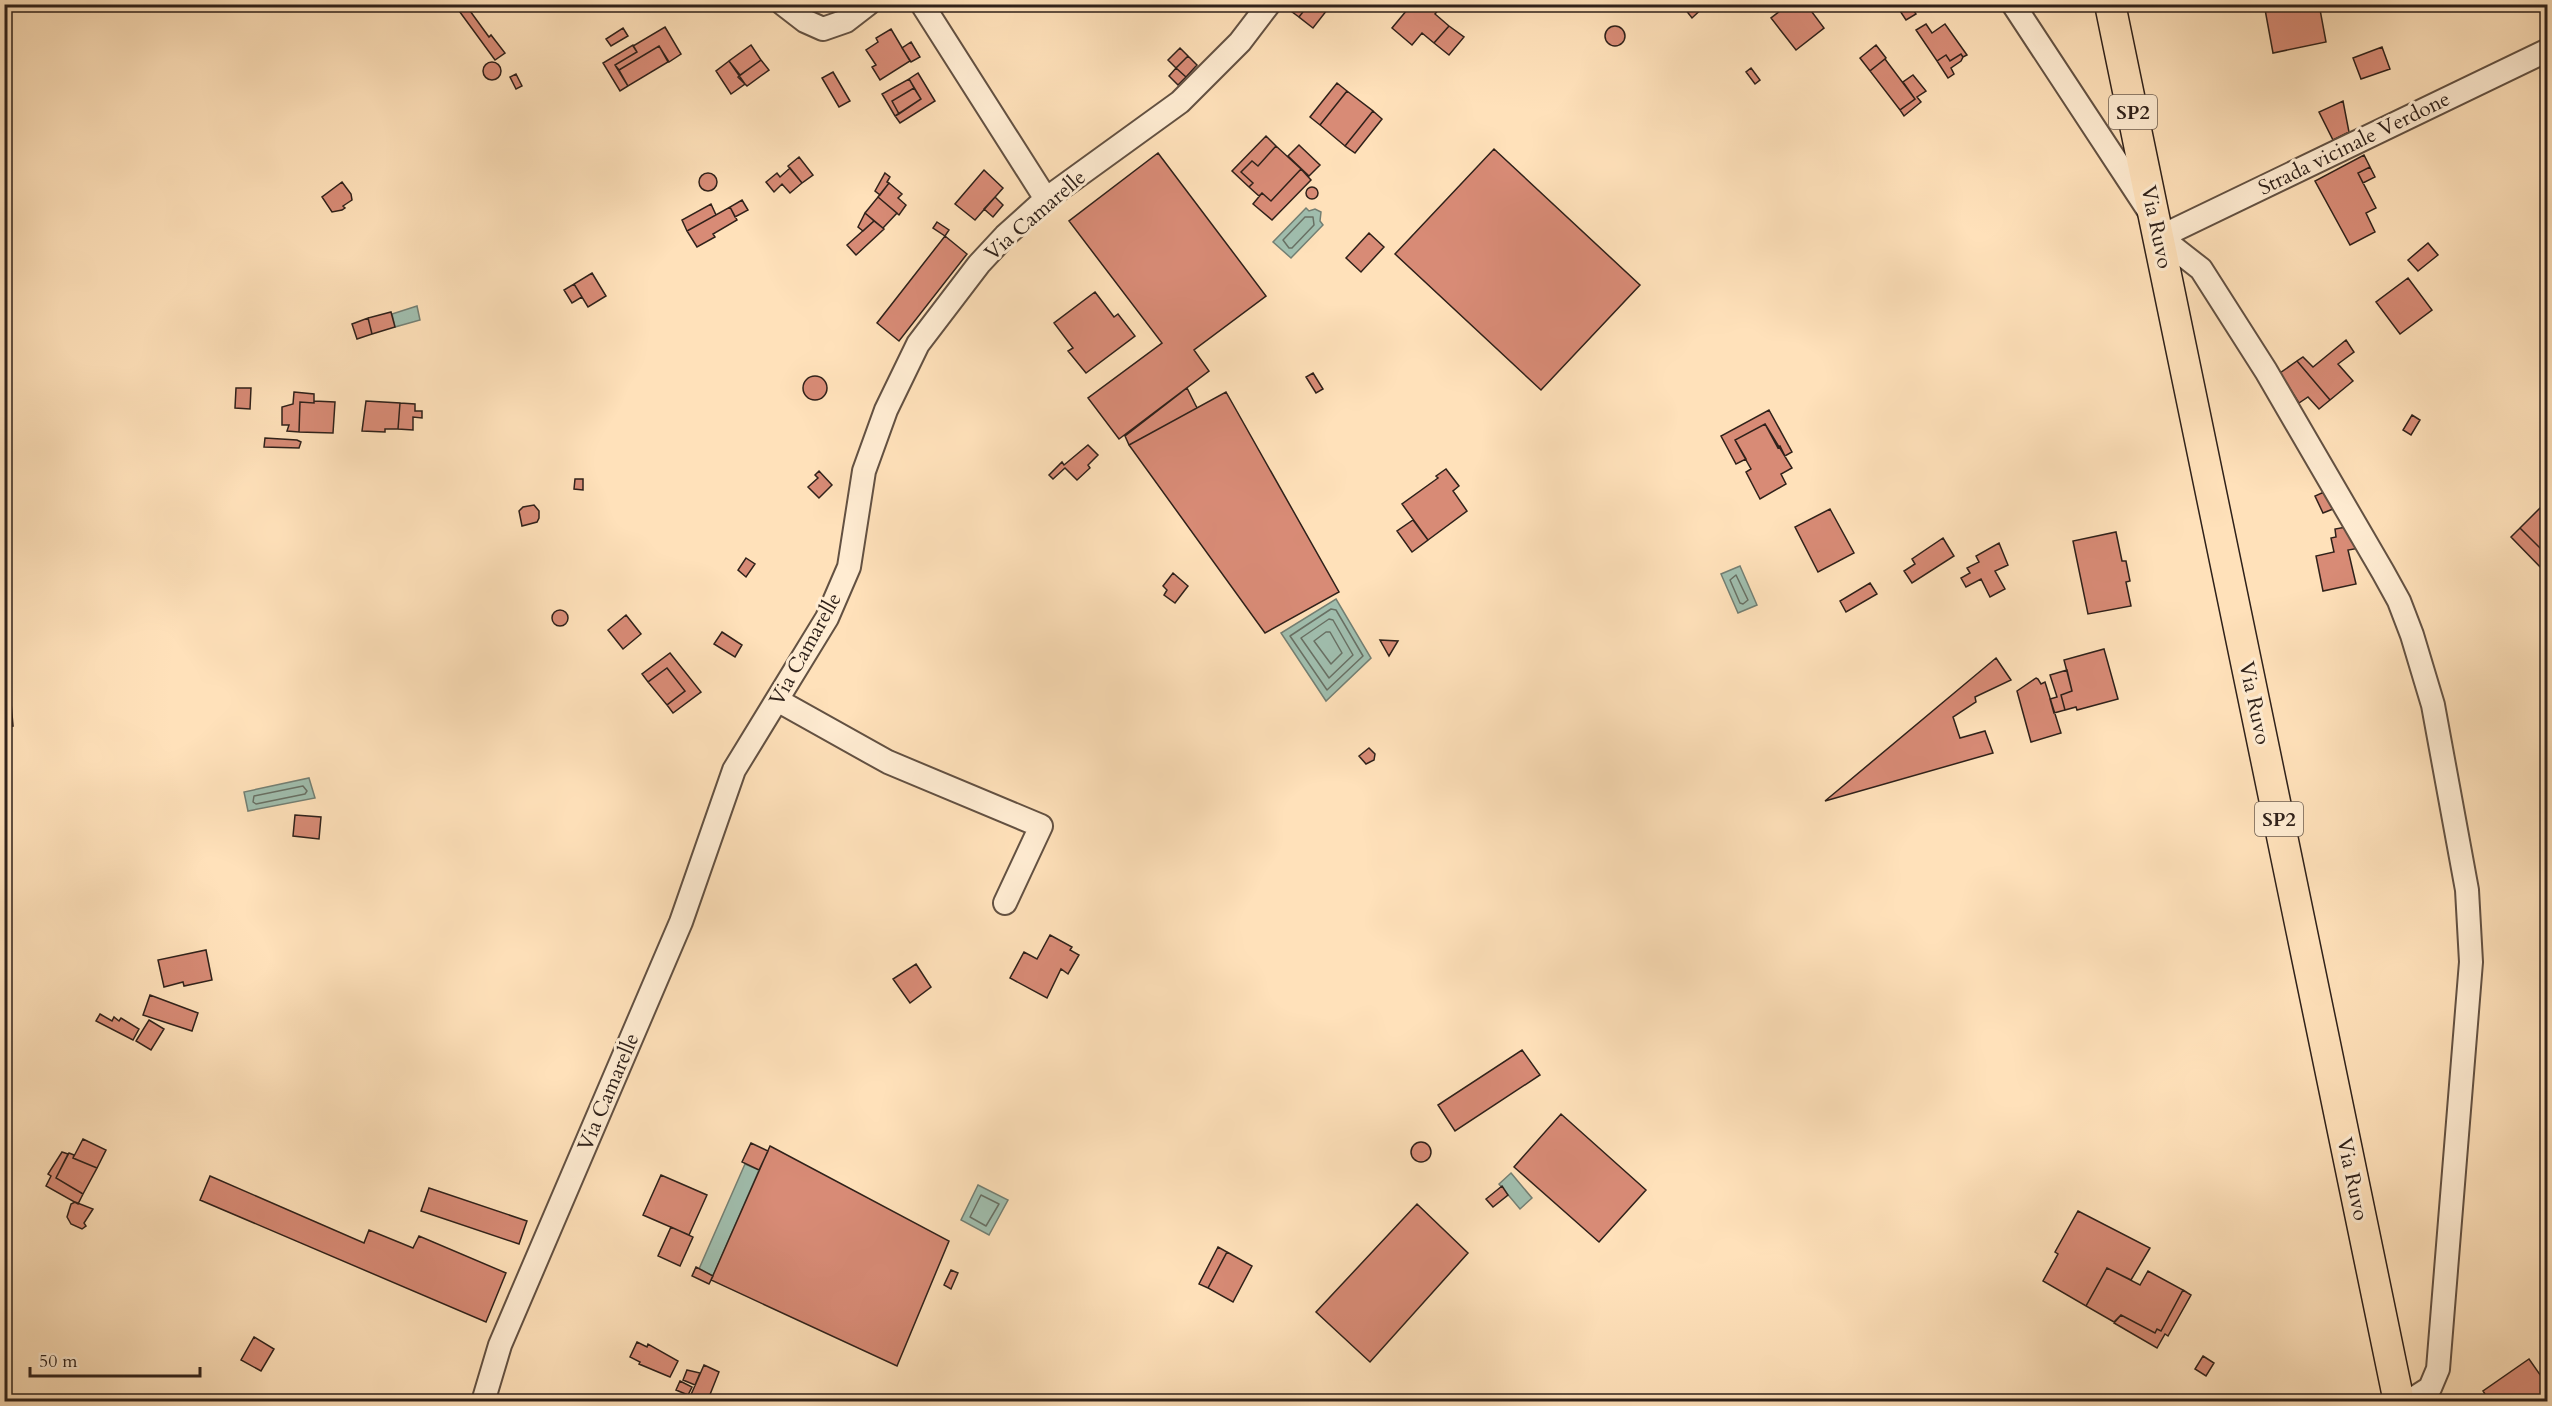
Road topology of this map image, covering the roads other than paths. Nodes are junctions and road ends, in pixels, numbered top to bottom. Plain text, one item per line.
1 (783, 4) edge
2 (868, 4) edge
3 (922, 4) edge
4 (1269, 4) edge
5 (2013, 4) edge
6 (2110, 4) edge
7 (2547, 50) edge
8 (1046, 200) junction
9 (2157, 228) junction
10 (777, 700) junction
11 (1005, 903) dead end
12 (483, 1401) edge
13 (2399, 1401) edge
14 (2408, 1401) edge

1 - 2 street
3 - 8 street
4 - 8 street, Via Camarelle
5 - 9 street
6 - 9 main road, Via Ruvo / SP2
7 - 9 street, Strada vicinale Verdone
8 - 10 street, Via Camarelle
9 - 13 main road, Via Ruvo / SP2
9 - 14 street
10 - 11 street
10 - 12 street, Via Camarelle

